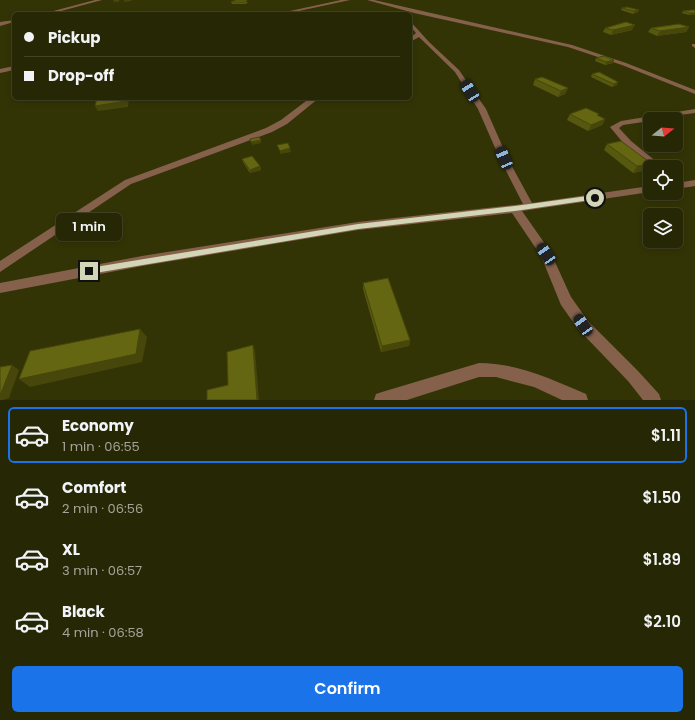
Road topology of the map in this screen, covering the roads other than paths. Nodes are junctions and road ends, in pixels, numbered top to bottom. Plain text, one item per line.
1 (100, 0) edge
2 (348, 0) edge
3 (369, 0) edge
4 (392, 0) edge
5 (395, 8) junction
6 (52, 12) edge
7 (288, 12) edge
8 (399, 12) edge
9 (12, 21) edge
10 (0, 24) edge
11 (412, 25) edge
12 (419, 33) junction
13 (412, 39) edge
14 (12, 68) edge
15 (0, 71) edge
16 (695, 92) edge
17 (312, 100) edge
18 (695, 111) edge
19 (650, 160) edge
20 (695, 183) edge
21 (683, 184) edge
22 (643, 190) edge
23 (528, 207) junction
24 (515, 209) junction
25 (0, 267) edge
26 (0, 288) edge
27 (382, 400) edge
28 (580, 400) edge
29 (653, 400) edge

1 - 6 street
2 - 7 street
3 - 5 street
4 - 5 street
5 - 8 street
5 - 16 street
9 - 10 street
11 - 12 street
12 - 13 street
12 - 23 street
14 - 15 street
17 - 25 street
18 - 19 street
20 - 21 street
22 - 23 street
23 - 24 street
24 - 26 street
24 - 29 street
27 - 28 street

